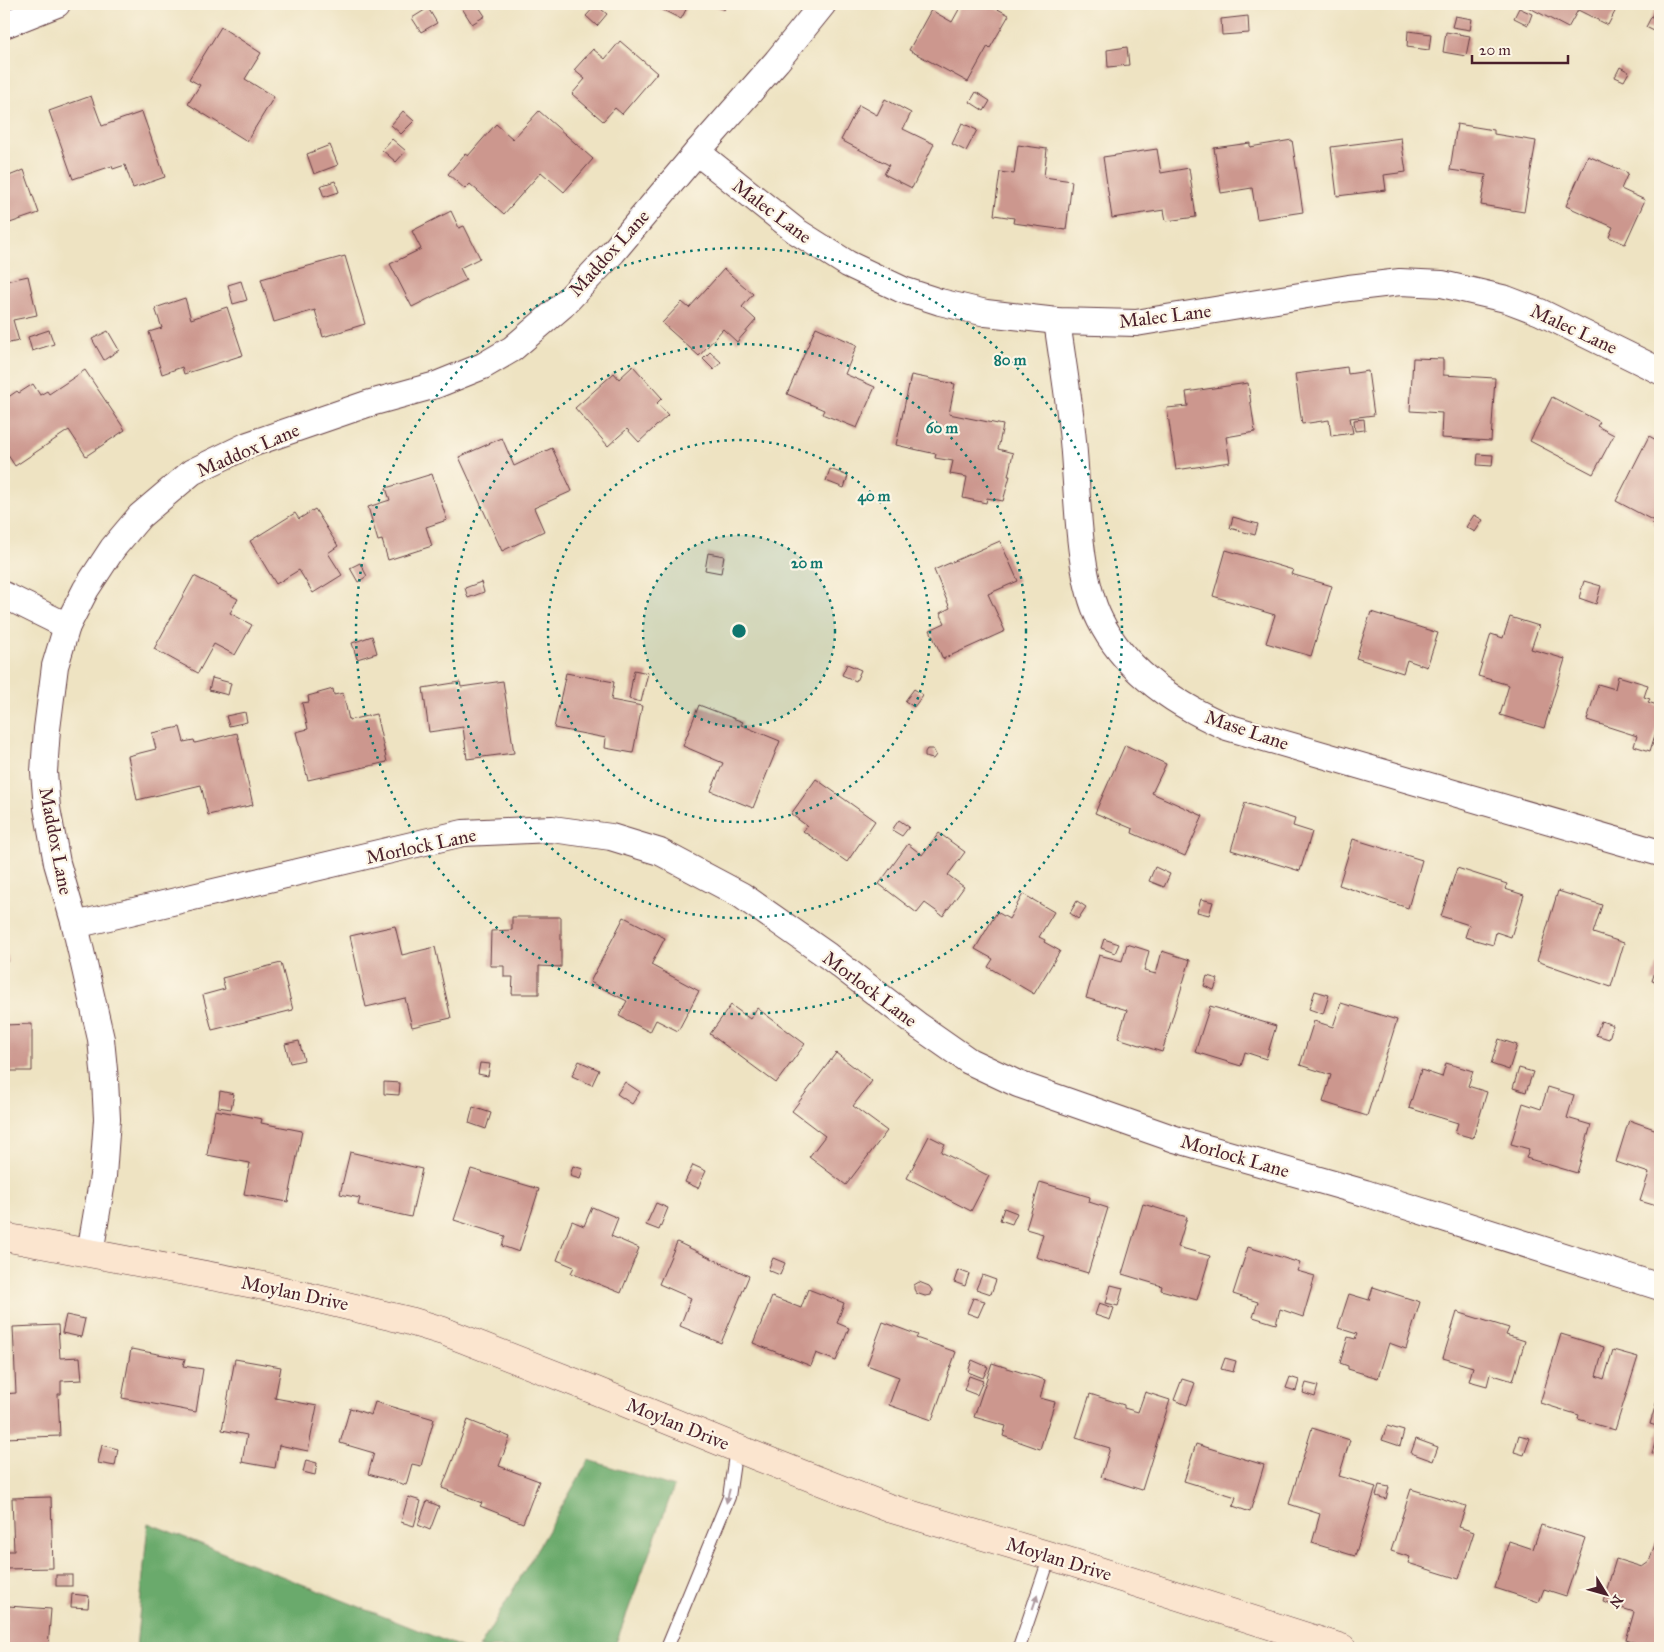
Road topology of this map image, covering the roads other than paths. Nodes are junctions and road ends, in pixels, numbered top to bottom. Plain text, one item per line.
1 (57, 4) edge
2 (822, 4) edge
3 (4, 25) edge
4 (697, 152) junction
5 (1058, 321) junction
6 (1660, 371) edge
7 (4, 595) edge
8 (67, 626) junction
9 (1660, 853) edge
10 (75, 925) junction
11 (4, 1237) edge
12 (90, 1253) junction
13 (1660, 1287) edge
14 (736, 1448) junction
15 (1050, 1556) junction
16 (667, 1648) edge
17 (1019, 1648) edge
18 (1342, 1648) edge

1 - 3 street
2 - 4 street, Maddox Lane
4 - 5 street, Malec Lane
4 - 8 street, Maddox Lane
5 - 6 street, Malec Lane
5 - 9 street, Mase Lane
7 - 8 street
8 - 10 street, Maddox Lane
10 - 12 street, Maddox Lane
10 - 13 street, Morlock Lane
11 - 12 street, Moylan Drive
12 - 14 street, Moylan Drive
14 - 15 street, Moylan Drive
14 -> 16 lane
17 -> 15 lane
15 - 18 street, Moylan Drive

